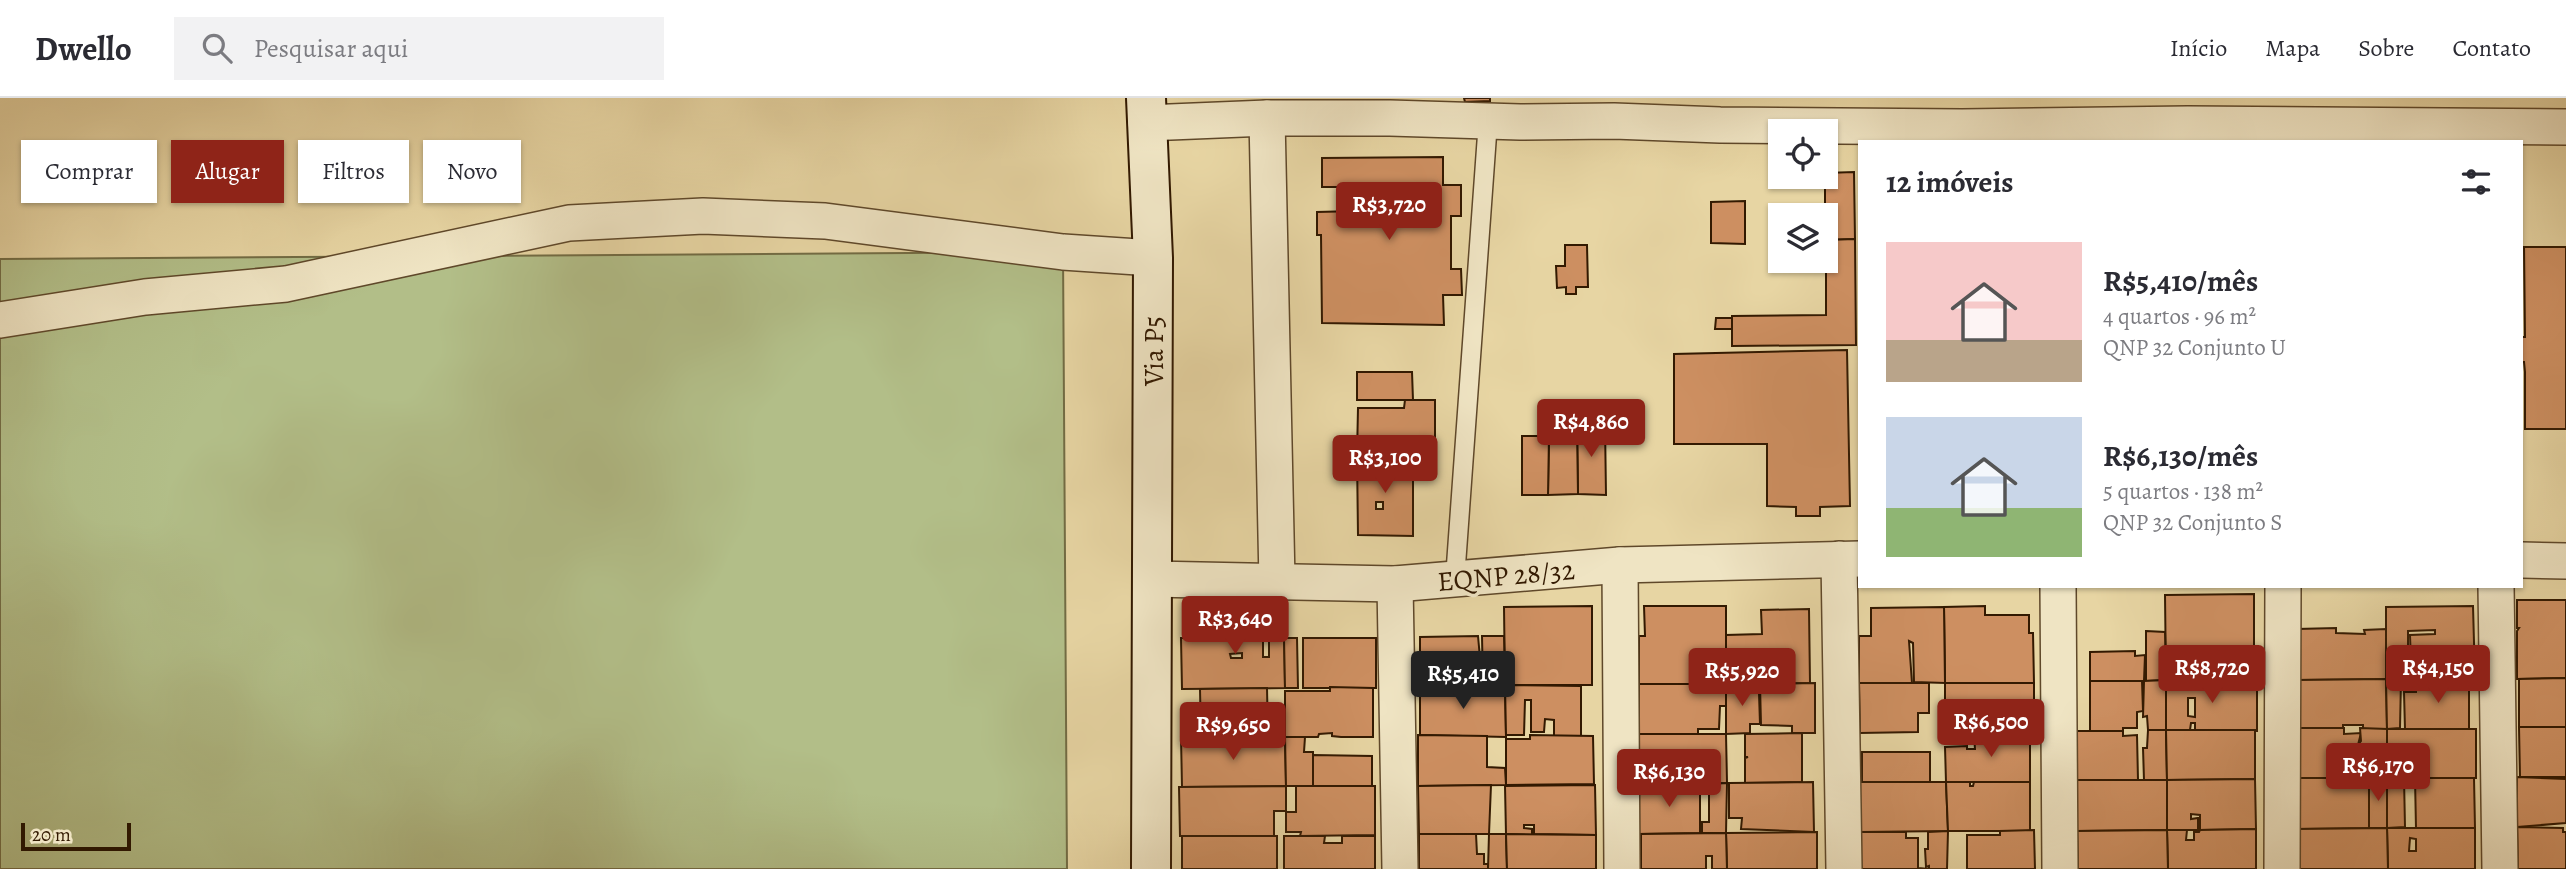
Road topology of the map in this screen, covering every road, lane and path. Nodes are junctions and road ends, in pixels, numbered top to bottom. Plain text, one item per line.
1 (1390, 108) edge
2 (1614, 109) edge
3 (1146, 111) edge
4 (1834, 112) edge
5 (2057, 112) edge
6 (2281, 112) edge
7 (2499, 112) edge
8 (1267, 118) junction
9 (1488, 121) junction
10 (2566, 127) edge
11 (1153, 258) junction
12 (0, 320) edge
13 (1850, 559) edge
14 (2523, 560) edge
15 (2566, 561) edge
16 (1620, 565) junction
17 (1152, 579) junction
18 (1455, 579) junction
19 (1277, 581) junction
20 (1395, 584) junction
21 (2058, 588) edge
22 (2283, 588) edge
23 (2496, 588) edge
24 (1151, 869) edge
25 (1400, 869) edge
26 (1622, 869) edge
27 (1844, 869) edge
28 (2060, 869) edge
29 (2282, 869) edge
30 (2500, 869) edge

1 - 8 street
1 - 9 street
2 - 4 street
2 - 9 street
3 - 8 street
3 - 11 street, Via P5
4 - 5 street
5 - 6 street
6 - 7 street
7 - 10 street
8 - 19 street
9 - 18 lane
11 - 12 street
11 - 17 street, Via P5
13 - 16 street, EQNP 28/32
13 - 27 street
14 - 15 street
16 - 18 street, EQNP 28/32
16 - 26 street
17 - 19 street, EQNP 28/32
17 - 24 street, Via P5
18 - 20 street, EQNP 28/32
19 - 20 street, EQNP 28/32
20 - 25 street
21 - 28 street
22 - 29 street
23 - 30 street

